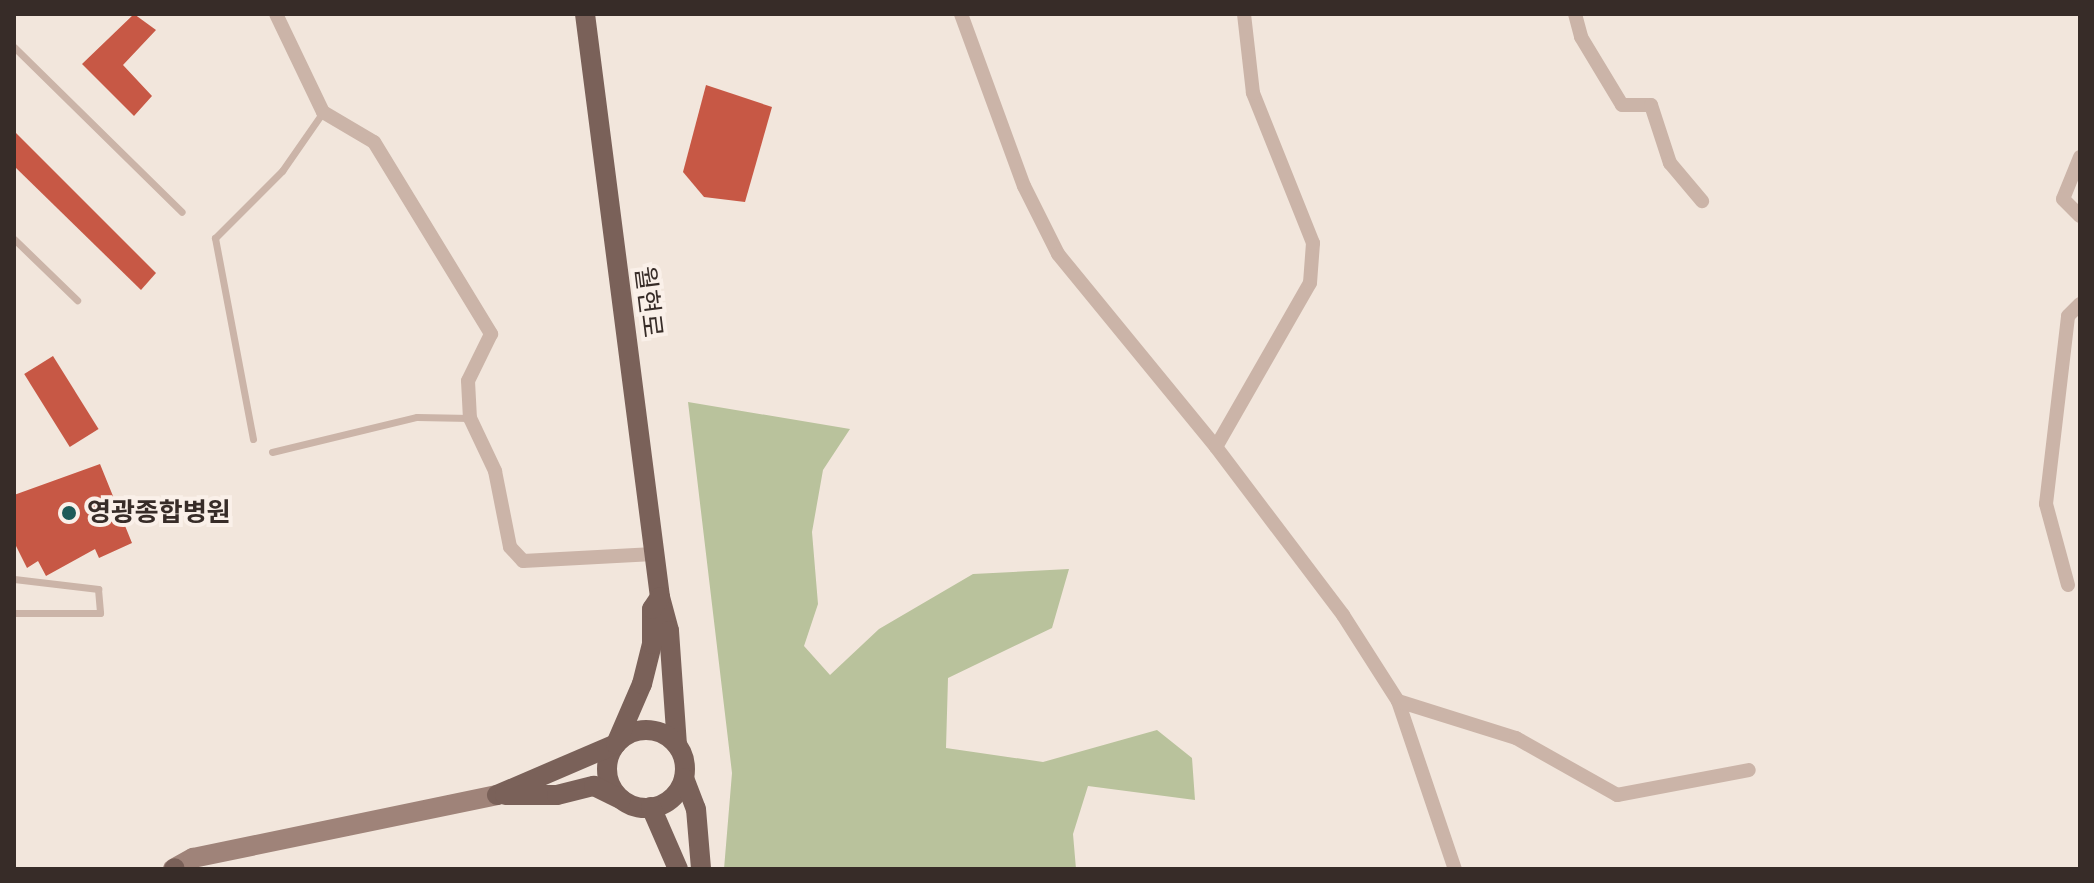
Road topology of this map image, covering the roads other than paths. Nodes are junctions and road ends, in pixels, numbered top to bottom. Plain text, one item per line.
1 (276, 14) edge
2 (585, 14) edge
3 (961, 14) edge
4 (1244, 14) edge
5 (1575, 14) edge
6 (14, 47) edge
7 (323, 112) junction
8 (2080, 157) edge
9 (1702, 201) dead end
10 (182, 212) dead end
11 (2080, 216) edge
12 (14, 239) edge
13 (77, 300) dead end
14 (2080, 304) edge
15 (470, 418) junction
16 (253, 439) dead end
17 (1216, 447) junction
18 (272, 452) dead end
19 (654, 554) junction
20 (14, 579) edge
21 (2068, 585) dead end
22 (660, 597) junction
23 (14, 613) edge
24 (1398, 701) junction
25 (616, 744) junction
26 (677, 745) junction
27 (1749, 770) dead end
28 (684, 778) junction
29 (497, 795) junction
30 (626, 802) junction
31 (651, 807) junction
32 (174, 869) edge
33 (678, 869) edge
34 (701, 869) edge
35 (1455, 869) edge

1 - 7 street
2 - 19 main road, 월현로
3 - 17 street
4 - 17 street
5 - 9 street
6 - 10 lane
7 - 15 street
7 - 16 lane
8 - 11 street
12 - 13 lane
14 - 21 street
15 - 18 lane
15 - 19 street
17 - 24 street
19 - 22 main road, 월현로
20 - 23 lane
22 - 25 main road
22 - 26 main road
24 - 27 street
24 - 35 street
25 - 26 main road
25 - 29 main road
25 - 30 main road
26 - 28 main road
28 - 31 main road
28 - 34 main road
29 - 30 main road
29 - 32 street
30 - 31 main road
31 - 33 main road

